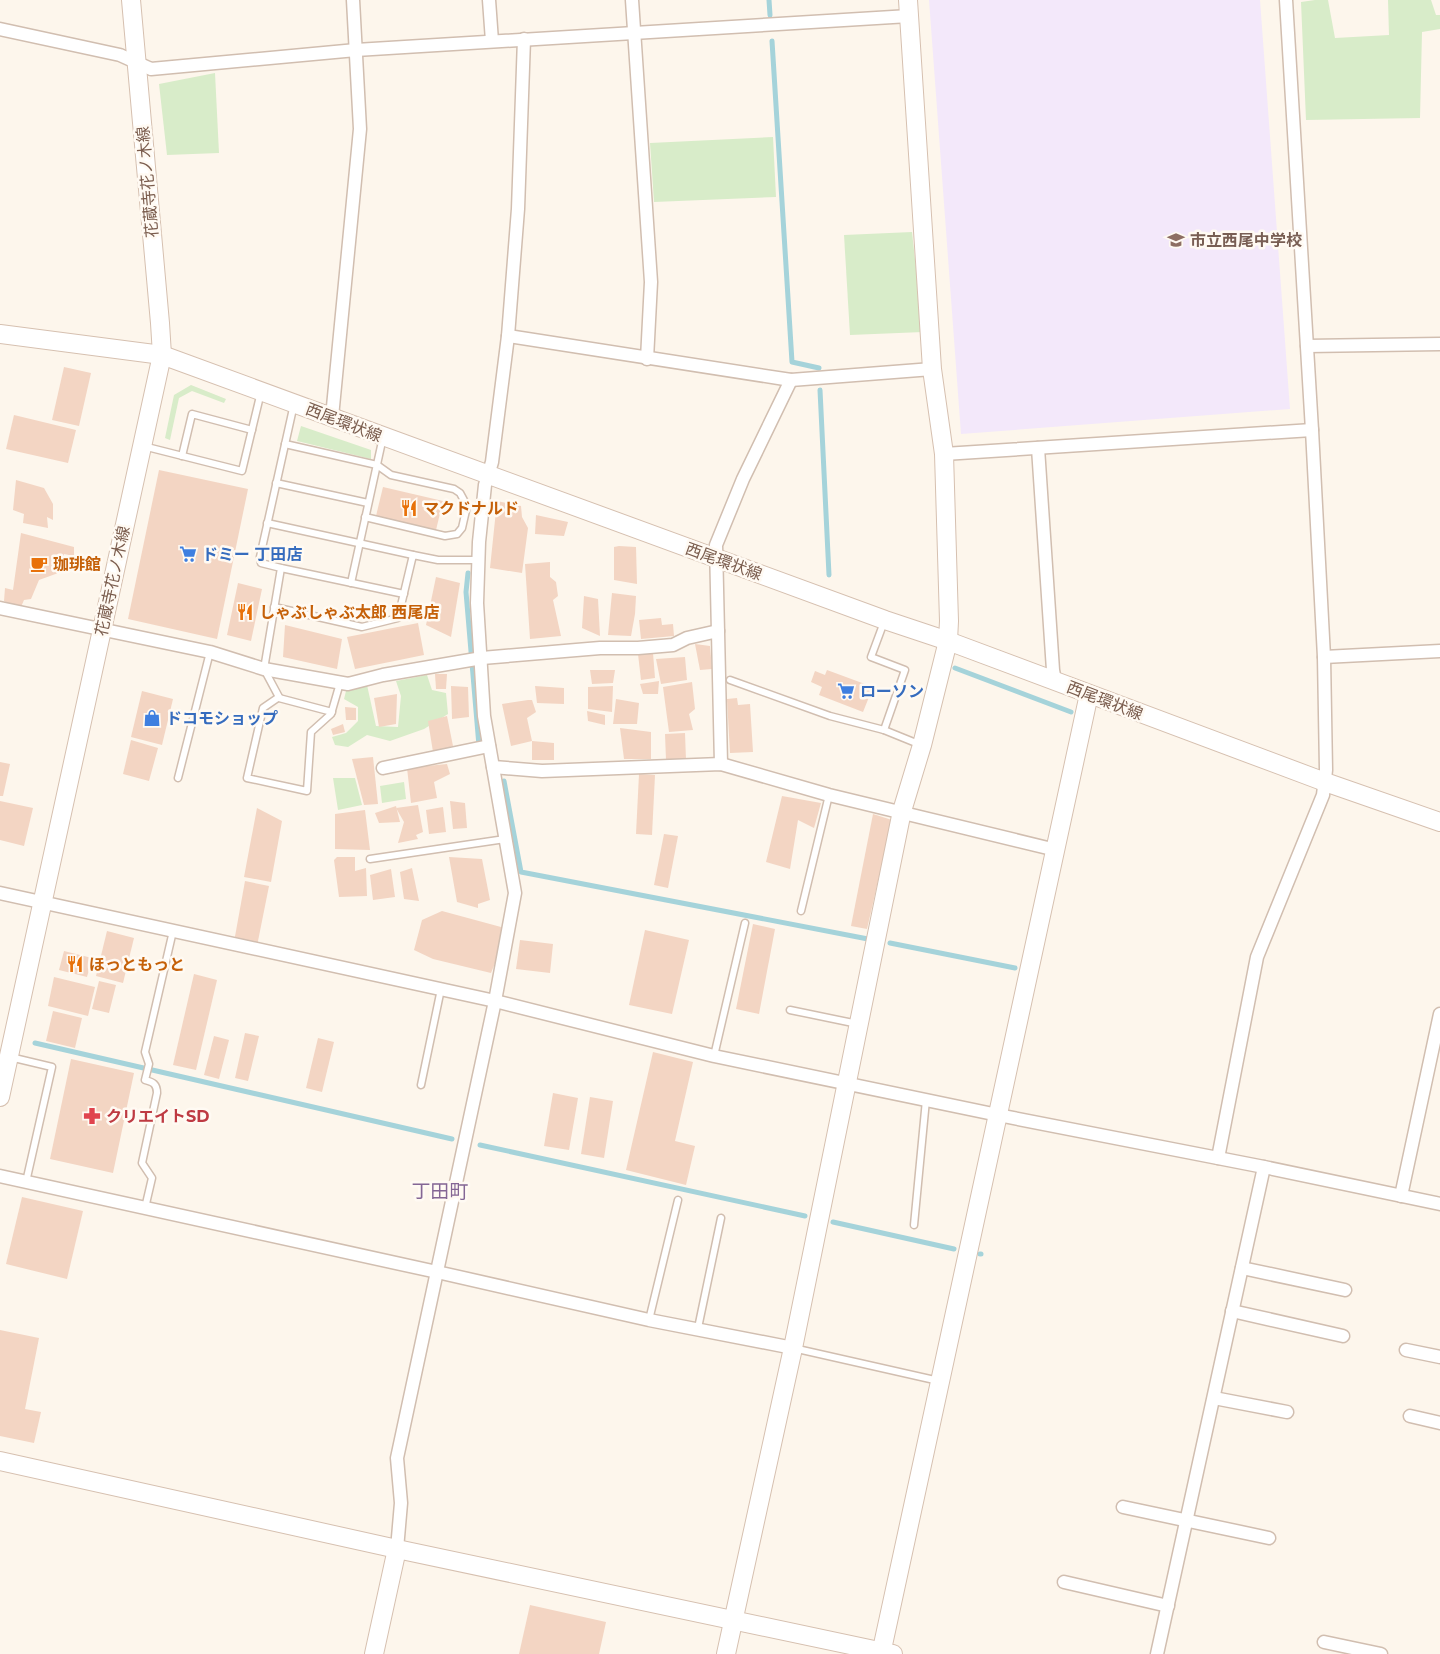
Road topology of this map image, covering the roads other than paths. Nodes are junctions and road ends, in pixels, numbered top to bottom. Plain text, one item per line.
1 (130, 0) edge
2 (353, 0) edge
3 (489, 0) edge
4 (632, 0) edge
5 (1286, 0) edge
6 (908, 8) edge
7 (0, 29) edge
8 (634, 32) junction
9 (524, 39) junction
10 (492, 41) junction
11 (356, 50) junction
12 (136, 62) junction
13 (0, 334) edge
14 (508, 336) junction
15 (1440, 344) edge
16 (1307, 346) junction
17 (162, 355) junction
18 (647, 359) junction
19 (932, 369) junction
20 (791, 380) junction
21 (262, 391) junction
22 (294, 403) junction
23 (332, 417) junction
24 (252, 430) junction
25 (1312, 430) junction
26 (383, 436) junction
27 (285, 444) junction
28 (142, 446) junction
29 (1038, 448) junction
30 (944, 454) junction
31 (182, 456) junction
32 (377, 465) junction
33 (489, 474) junction
34 (276, 483) junction
35 (368, 503) junction
36 (365, 517) junction
37 (267, 523) junction
38 (360, 543) junction
39 (414, 555) junction
40 (717, 558) junction
41 (478, 560) junction
42 (281, 568) junction
43 (351, 582) junction
44 (404, 594) junction
45 (274, 607) junction
46 (0, 608) edge
47 (885, 620) junction
48 (102, 629) junction
49 (718, 631) junction
50 (948, 641) junction
51 (1440, 651) edge
52 (210, 652) junction
53 (1324, 657) junction
54 (478, 658) junction
55 (264, 669) junction
56 (730, 680) dead end
57 (1055, 681) junction
58 (340, 682) junction
59 (1089, 694) junction
60 (279, 698) junction
61 (332, 712) junction
62 (884, 730) junction
63 (922, 745) junction
64 (489, 746) junction
65 (721, 764) junction
66 (493, 767) junction
67 (383, 768) dead end
68 (178, 778) dead end
69 (1325, 782) junction
70 (829, 795) junction
71 (902, 812) junction
72 (1440, 822) edge
73 (506, 839) junction
74 (1056, 850) junction
75 (370, 859) dead end
76 (0, 893) edge
77 (42, 903) junction
78 (801, 911) dead end
79 (745, 923) dead end
80 (173, 931) junction
81 (441, 989) junction
82 (495, 1001) junction
83 (790, 1010) dead end
84 (1440, 1014) edge
85 (860, 1024) junction
86 (714, 1056) junction
87 (9, 1057) junction
88 (848, 1084) junction
89 (421, 1085) dead end
90 (0, 1097) edge
91 (926, 1100) junction
92 (998, 1115) junction
93 (1218, 1158) junction
94 (1264, 1167) junction
95 (0, 1176) edge
96 (26, 1182) junction
97 (1401, 1196) junction
98 (678, 1200) dead end
99 (1440, 1204) edge
100 (145, 1208) junction
101 (721, 1218) dead end
102 (914, 1225) dead end
103 (1242, 1268) junction
104 (437, 1272) junction
105 (1346, 1290) dead end
106 (1232, 1311) junction
107 (649, 1320) junction
108 (698, 1328) junction
109 (1343, 1336) dead end
110 (793, 1348) junction
111 (1406, 1350) dead end
112 (1440, 1358) edge
113 (941, 1381) junction
114 (1214, 1398) junction
115 (1287, 1412) dead end
116 (1410, 1416) dead end
117 (1440, 1422) edge
118 (0, 1461) edge
119 (1123, 1508) dead end
120 (1187, 1520) junction
121 (1269, 1538) dead end
122 (397, 1549) junction
123 (1064, 1582) dead end
124 (1168, 1606) junction
125 (734, 1620) junction
126 (1324, 1642) dead end
127 (885, 1653) edge
128 (374, 1654) edge
129 (726, 1654) edge
130 (1157, 1654) edge
131 (1381, 1654) edge

1 - 12 street, 花蔵寺花ノ木線
2 - 11 street
3 - 10 street
4 - 8 street
5 - 16 street
6 - 8 street
6 - 19 street
7 - 12 street
8 - 9 street
8 - 18 street
9 - 10 street
9 - 14 street
10 - 11 street
11 - 12 street
11 - 23 street
12 - 17 street, 花蔵寺花ノ木線
13 - 17 street, 西尾環状線
14 - 18 street
14 - 33 street
15 - 16 street
16 - 25 street
17 - 21 street, 西尾環状線
17 - 28 street, 花蔵寺花ノ木線
18 - 20 street
19 - 20 street
19 - 30 street
20 - 40 street
21 - 22 street, 西尾環状線
21 - 24 lane
22 - 23 street, 西尾環状線
22 - 27 lane
23 - 26 street, 西尾環状線
24 - 31 lane
24 - 31 lane
25 - 29 street
25 - 53 street
26 - 32 lane
26 - 33 street, 西尾環状線
27 - 32 lane
27 - 34 lane
28 - 31 lane
28 - 48 street, 花蔵寺花ノ木線
29 - 30 street
29 - 57 street
30 - 50 street
32 - 35 lane
32 - 36 lane
33 - 40 street, 西尾環状線
33 - 41 street
34 - 35 lane
34 - 37 lane
35 - 36 lane
36 - 38 lane
37 - 38 lane
37 - 42 lane
38 - 39 lane
38 - 43 lane
39 - 41 lane
39 - 44 lane
40 - 47 street, 西尾環状線
40 - 49 street
41 - 54 street
42 - 43 lane
42 - 45 lane
43 - 44 lane
44 - 45 lane
45 - 55 lane
46 - 48 street
47 - 50 street, 西尾環状線
47 - 62 lane
48 - 52 street
48 - 77 street, 花蔵寺花ノ木線
49 - 54 street
49 - 65 street
50 - 57 street, 西尾環状線
50 - 63 street
51 - 53 street
52 - 55 street
52 - 68 lane
53 - 69 street
54 - 58 street
54 - 64 street
55 - 58 street
55 - 60 lane
56 - 62 lane
57 - 59 street, 西尾環状線
58 - 61 lane
59 - 69 street, 西尾環状線
59 - 74 street
60 - 61 lane
60 - 61 lane
62 - 63 lane
63 - 71 street
64 - 66 street
64 - 67 street
65 - 66 street
65 - 70 street
66 - 73 street
69 - 72 street, 西尾環状線
69 - 93 street
70 - 71 street
70 - 78 lane
71 - 74 street
71 - 85 street
73 - 75 lane
73 - 82 street
74 - 92 street
76 - 77 street
77 - 80 street
77 - 87 street, 花蔵寺花ノ木線
79 - 86 lane
80 - 81 street
80 - 100 lane
81 - 82 street
81 - 89 lane
82 - 86 street
82 - 104 street
83 - 85 lane
84 - 97 street
85 - 88 street
86 - 88 street
87 - 90 street, 花蔵寺花ノ木線
87 - 96 lane
88 - 91 street
88 - 110 street
91 - 92 street
91 - 102 lane
92 - 93 street
92 - 113 street
93 - 94 street
94 - 97 street
94 - 103 street
95 - 96 street
96 - 100 street
97 - 99 street
98 - 107 lane
100 - 104 street
101 - 108 lane
103 - 105 street
103 - 106 street
104 - 107 street
104 - 122 street
106 - 109 street
106 - 114 street
107 - 108 street
108 - 110 street
110 - 113 lane
110 - 125 street
111 - 112 street
113 - 127 street
114 - 115 street
114 - 120 street
116 - 117 street
118 - 122 street
119 - 120 street
120 - 121 street
120 - 124 street
122 - 125 street
122 - 128 street
123 - 124 street
124 - 130 street
125 - 127 street
125 - 129 street
126 - 131 street

